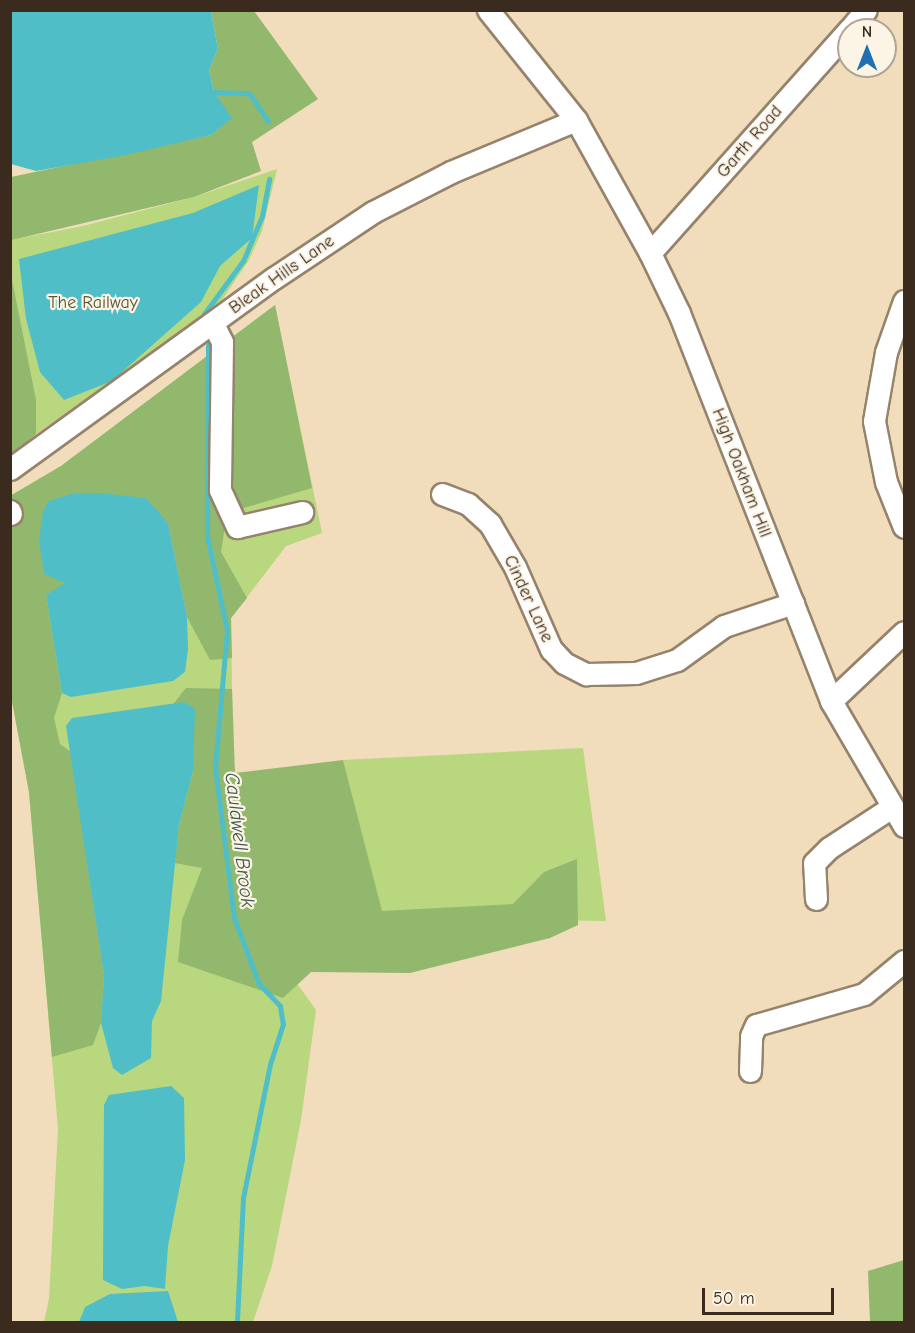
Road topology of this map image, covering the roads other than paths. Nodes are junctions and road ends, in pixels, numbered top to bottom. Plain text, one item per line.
1 (490, 11) edge
2 (837, 43) edge
3 (576, 120) junction
4 (650, 253) junction
5 (904, 301) edge
6 (213, 324) junction
7 (10, 470) edge
8 (442, 494) dead end
9 (302, 512) dead end
10 (904, 527) edge
11 (793, 603) junction
12 (904, 633) edge
13 (831, 701) junction
14 (892, 807) junction
15 (904, 826) edge
16 (816, 899) dead end
17 (904, 961) edge
18 (750, 1071) dead end

1 - 3 street, High Oakham Hill
2 - 4 street, Garth Road
3 - 4 street, High Oakham Hill
3 - 6 street, Bleak Hills Lane
4 - 11 street, High Oakham Hill
5 - 10 street
6 - 7 street, Bleak Hills Lane
6 - 9 street
8 - 11 street, Cinder Lane
11 - 13 street, High Oakham Hill
12 - 13 street
13 - 14 street, High Oakham Hill
14 - 15 street, High Oakham Hill
14 - 16 street
17 - 18 street

